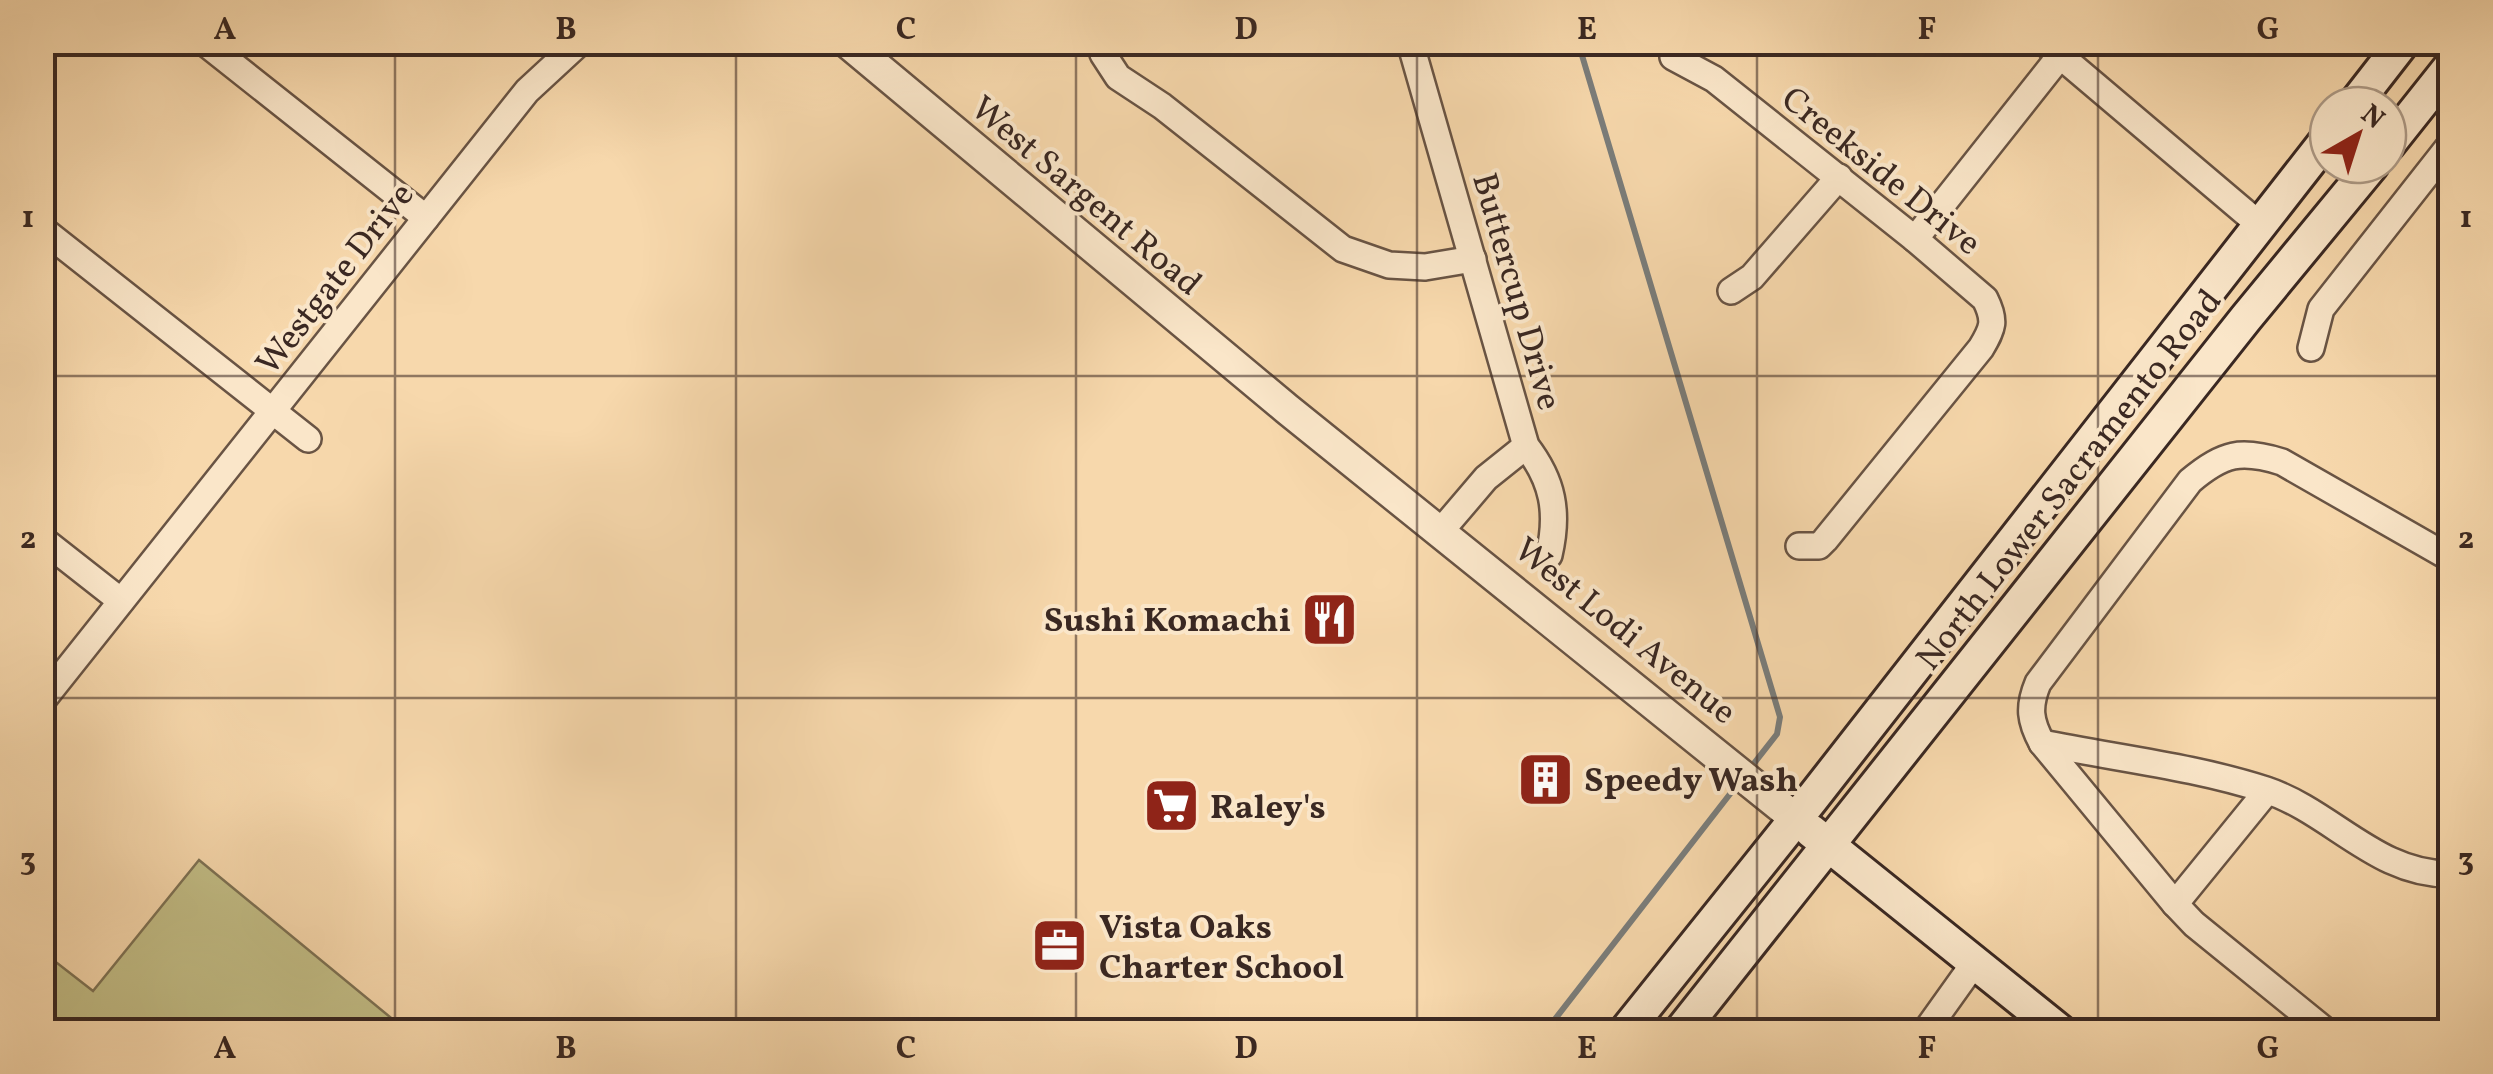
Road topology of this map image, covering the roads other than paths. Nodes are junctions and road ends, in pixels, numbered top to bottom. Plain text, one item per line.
1 (204, 42) edge
2 (552, 42) edge
3 (580, 42) edge
4 (847, 42) edge
5 (1410, 42) edge
6 (2403, 42) edge
7 (1104, 48) edge
8 (2052, 49) edge
9 (1673, 57) dead end
10 (2450, 67) edge
11 (2370, 85) edge
12 (526, 91) junction
13 (2408, 120) edge
14 (2450, 145) edge
15 (2308, 164) edge
16 (1838, 177) junction
17 (2356, 185) edge
18 (426, 218) junction
19 (2260, 225) junction
20 (42, 229) edge
21 (1914, 238) junction
22 (1472, 259) junction
23 (1730, 291) dead end
24 (2246, 318) junction
25 (1188, 328) joint
26 (2311, 348) dead end
27 (274, 411) junction
28 (308, 439) dead end
29 (1526, 446) junction
30 (1440, 532) junction
31 (42, 538) edge
32 (1799, 546) dead end
33 (1550, 556) dead end
34 (2450, 558) edge
35 (122, 602) junction
36 (42, 701) edge
37 (2042, 743) junction
38 (2268, 790) junction
39 (1796, 818) junction
40 (1828, 845) junction
41 (2450, 874) edge
42 (2175, 904) junction
43 (1975, 962) junction
44 (1626, 1032) edge
45 (1680, 1032) edge
46 (1925, 1032) edge
47 (2060, 1032) edge
48 (2327, 1032) edge

1 - 18 street
2 - 12 street, Westgate Drive
3 - 12 street, Westgate Drive
4 - 25 street, West Sargent Road
5 - 22 street, Buttercup Drive
6 - 11 main road
7 - 22 street
8 - 19 street
8 - 21 street
9 - 16 street, Creekside Drive
10 - 13 main road
12 - 18 street, Westgate Drive
14 - 26 street
15 - 19 main road, North Lower Sacramento Road
16 - 21 street, Creekside Drive
16 - 23 street
17 - 24 main road, North Lower Sacramento Road
18 - 27 street, Westgate Drive
19 - 24 main road
19 - 39 main road, North Lower Sacramento Road
20 - 27 street
21 - 32 street, Creekside Drive
22 - 29 street, Buttercup Drive
24 - 40 main road, North Lower Sacramento Road
25 - 30 street, West Lodi Avenue
27 - 28 street
27 - 35 street, Westgate Drive
29 - 30 street
29 - 33 street, Buttercup Drive
30 - 39 street, West Lodi Avenue
31 - 35 street
34 - 37 street
35 - 36 street, Westgate Drive
37 - 38 street
37 - 42 street
38 - 41 street
38 - 42 street
39 - 40 main road, West Lodi Avenue
39 - 44 main road, North Lower Sacramento Road
40 - 43 main road, West Lodi Avenue
40 - 45 main road, North Lower Sacramento Road
42 - 48 street
43 - 46 street
43 - 47 main road, West Lodi Avenue

